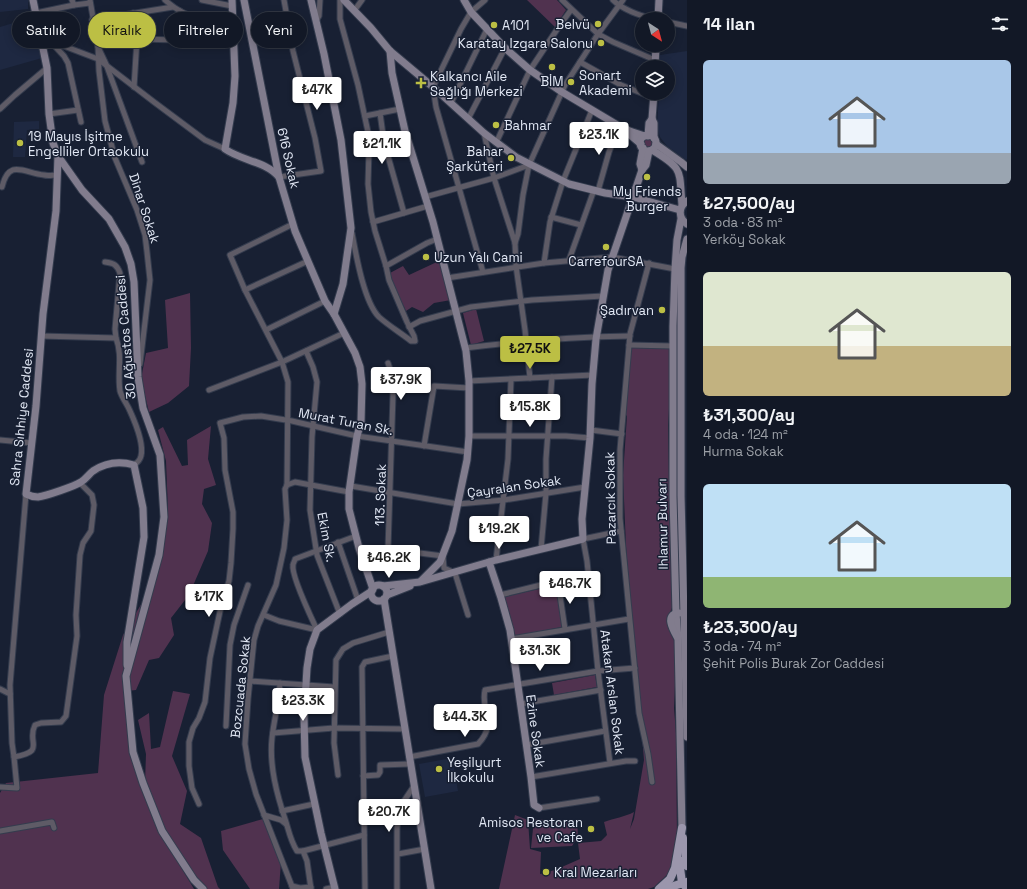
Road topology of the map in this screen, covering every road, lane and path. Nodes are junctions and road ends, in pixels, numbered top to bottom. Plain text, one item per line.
1 (33, 0) edge
2 (165, 0) edge
3 (202, 0) edge
4 (244, 0) edge
5 (284, 0) edge
6 (311, 0) edge
7 (320, 0) edge
8 (340, 0) edge
9 (344, 0) edge
10 (362, 0) edge
11 (464, 0) edge
12 (485, 0) edge
13 (562, 0) edge
14 (613, 0) edge
15 (623, 0) edge
16 (659, 0) edge
17 (73, 2) edge
18 (90, 2) edge
19 (232, 3) edge
20 (619, 6) junction
21 (172, 7) junction
22 (572, 10) junction
23 (180, 11) joint
24 (354, 11) junction
25 (36, 12) edge
26 (39, 12) edge
27 (91, 12) edge
28 (140, 12) edge
29 (471, 12) junction
30 (658, 12) edge
31 (635, 13) edge
32 (316, 21) junction
33 (675, 23) edge
34 (687, 26) edge
35 (488, 29) junction
36 (598, 34) junction
37 (156, 39) edge
38 (46, 48) edge
39 (55, 48) edge
40 (70, 48) edge
41 (98, 48) joint
42 (136, 48) edge
43 (235, 48) edge
44 (505, 48) junction
45 (390, 51) junction
46 (98, 58) junction
47 (647, 60) edge
48 (580, 62) junction
49 (106, 64) junction
50 (47, 68) junction
51 (530, 70) junction
52 (433, 86) junction
53 (134, 87) junction
54 (635, 90) edge
55 (562, 92) junction
56 (654, 100) edge
57 (451, 103) junction
58 (0, 109) edge
59 (400, 109) junction
60 (78, 110) junction
61 (592, 110) junction
62 (380, 113) junction
63 (49, 114) junction
64 (365, 116) junction
65 (468, 119) junction
66 (81, 122) dead end
67 (619, 126) junction
68 (484, 134) junction
69 (496, 143) junction
70 (648, 143) junction
71 (225, 149) junction
72 (58, 156) junction
73 (142, 162) dead end
74 (529, 164) junction
75 (687, 167) edge
76 (57, 175) junction
77 (279, 177) junction
78 (494, 178) junction
79 (563, 181) junction
80 (2, 187) dead end
81 (459, 187) junction
82 (596, 191) junction
83 (633, 197) junction
84 (425, 198) junction
85 (683, 205) edge
86 (428, 206) junction
87 (404, 213) junction
88 (551, 217) junction
89 (684, 221) edge
90 (373, 222) junction
91 (293, 224) junction
92 (581, 225) junction
93 (351, 228) junction
94 (437, 239) junction
95 (687, 239) edge
96 (515, 244) junction
97 (612, 257) junction
98 (569, 260) junction
99 (308, 261) junction
100 (106, 262) dead end
101 (544, 263) junction
102 (649, 263) junction
103 (386, 266) junction
104 (516, 266) junction
105 (675, 269) junction
106 (483, 272) junction
107 (447, 278) junction
108 (245, 290) junction
109 (603, 296) junction
110 (325, 301) junction
111 (521, 302) junction
112 (456, 312) junction
113 (334, 314) junction
114 (409, 327) junction
115 (266, 330) junction
116 (344, 333) junction
117 (41, 336) junction
118 (630, 336) junction
119 (596, 337) junction
120 (116, 338) junction
121 (684, 338) edge
122 (526, 340) junction
123 (629, 345) junction
124 (673, 346) junction
125 (465, 348) junction
126 (306, 351) junction
127 (282, 362) junction
128 (388, 363) dead end
129 (593, 375) junction
130 (138, 377) junction
131 (552, 377) junction
132 (530, 378) junction
133 (511, 380) junction
134 (469, 385) junction
135 (209, 390) dead end
136 (288, 421) junction
137 (313, 427) junction
138 (591, 434) junction
139 (622, 434) junction
140 (357, 436) junction
141 (469, 436) junction
142 (510, 436) junction
143 (547, 436) junction
144 (0, 440) edge
145 (392, 442) junction
146 (32, 443) junction
147 (684, 443) edge
148 (424, 446) junction
149 (468, 452) junction
150 (134, 465) junction
151 (80, 483) junction
152 (287, 484) junction
153 (310, 484) junction
154 (585, 487) junction
155 (350, 489) junction
156 (391, 493) junction
157 (546, 493) junction
158 (26, 494) junction
159 (504, 500) junction
160 (458, 504) junction
161 (621, 531) junction
162 (356, 536) junction
163 (583, 539) junction
164 (338, 542) junction
165 (359, 548) junction
166 (388, 549) junction
167 (541, 549) junction
168 (317, 551) junction
169 (443, 556) junction
170 (685, 558) edge
171 (492, 561) junction
172 (455, 573) junction
173 (588, 578) junction
174 (420, 582) junction
175 (558, 582) junction
176 (248, 585) dead end
177 (379, 593) junction
178 (500, 595) junction
179 (360, 599) junction
180 (676, 613) junction
181 (686, 613) edge
182 (340, 614) junction
183 (264, 615) junction
184 (468, 615) dead end
185 (629, 619) junction
186 (593, 624) junction
187 (389, 629) junction
188 (565, 629) junction
189 (318, 630) junction
190 (511, 639) junction
191 (393, 656) junction
192 (634, 668) junction
193 (598, 672) junction
194 (126, 676) junction
195 (250, 681) junction
196 (280, 683) junction
197 (306, 685) junction
198 (518, 685) junction
199 (334, 687) junction
200 (0, 689) edge
201 (600, 690) junction
202 (10, 694) junction
203 (520, 704) junction
204 (226, 726) dead end
205 (334, 728) junction
206 (363, 729) junction
207 (405, 729) junction
208 (304, 730) junction
209 (605, 731) junction
210 (273, 733) junction
211 (687, 737) edge
212 (526, 744) junction
213 (14, 756) junction
214 (410, 760) junction
215 (635, 761) dead end
216 (610, 763) junction
217 (338, 775) dead end
218 (363, 776) junction
219 (531, 777) junction
220 (652, 782) dead end
221 (414, 786) junction
222 (0, 787) edge
223 (597, 799) dead end
224 (199, 804) dead end
225 (314, 804) junction
226 (539, 808) joint
227 (282, 811) junction
228 (264, 815) junction
229 (286, 825) junction
230 (54, 828) dead end
231 (682, 828) junction
232 (0, 831) edge
233 (364, 835) junction
234 (324, 846) junction
235 (425, 849) junction
236 (303, 852) junction
237 (678, 853) junction
238 (398, 854) junction
239 (687, 866) edge
240 (194, 880) junction
241 (683, 885) edge
242 (293, 888) edge
243 (311, 888) edge
244 (335, 888) edge
245 (198, 889) edge
246 (203, 889) edge
247 (326, 889) edge
248 (364, 889) edge
249 (397, 889) edge
250 (431, 889) edge
251 (659, 889) edge
252 (664, 889) edge

1 - 25 street, 30 Ağustos Caddesi
2 - 21 street
3 - 19 street
4 - 77 street, 616 Sokak
5 - 77 street
6 - 32 street
7 - 32 street
8 - 64 street
9 - 24 street
10 - 24 street
11 - 29 street
12 - 29 street
13 - 22 street
14 - 20 street
15 - 20 street
16 - 30 street
17 - 18 street
17 - 26 street
18 - 27 street
20 - 31 street
20 - 36 street
21 - 23 street
21 - 28 street
22 - 36 street
22 - 51 street
23 - 37 street
24 - 45 street
29 - 35 street
29 - 52 street
32 - 93 street
33 - 34 street
35 - 44 street
35 - 57 street
36 - 47 street
36 - 48 street
38 - 50 street, 30 Ağustos Caddesi
39 - 60 street
40 - 46 street
41 - 46 street, Dinar Sokak
41 - 49 street
42 - 53 street
43 - 71 street
44 - 51 street
44 - 65 street
45 - 52 street
45 - 59 street
46 - 49 street
46 - 130 street, Dinar Sokak
48 - 54 street
48 - 55 street
49 - 53 street
49 - 73 street
50 - 58 street
50 - 63 street, 30 Ağustos Caddesi
51 - 55 street
51 - 69 street
52 - 57 street
52 - 81 street
53 - 71 street
55 - 61 street
55 - 74 street
56 - 70 street, Atakan Arslan Sokak
57 - 65 street
59 - 62 street
59 - 84 street
60 - 63 street
60 - 66 street
61 - 67 street
61 - 79 street
62 - 64 street
62 - 87 street
63 - 72 street, 30 Ağustos Caddesi
64 - 90 street
65 - 68 street
67 - 70 street
67 - 82 street
68 - 69 street
68 - 78 street
69 - 74 street
70 - 75 street
70 - 83 street, Atakan Arslan Sokak
70 - 85 street, Ihlamur Bulvarı
71 - 77 street
72 - 76 street, Sahra Sıhhiye Caddesi
72 - 130 street, 30 Ağustos Caddesi
74 - 78 street
74 - 79 street
74 - 96 street
76 - 80 street
76 - 117 street, Sahra Sıhhiye Caddesi
77 - 91 street, 616 Sokak
78 - 81 street
78 - 96 street
79 - 82 street
79 - 88 street
81 - 84 street
81 - 106 street
82 - 83 street
82 - 92 street
83 - 85 street
83 - 97 street, Atakan Arslan Sokak
84 - 86 street
85 - 89 street, Ihlamur Bulvarı
86 - 87 street
86 - 94 street
87 - 90 street
88 - 92 street
88 - 101 street
89 - 105 street, Ihlamur Bulvarı
90 - 103 street
91 - 99 street, 616 Sokak
91 - 108 street, Bozcuada Sokak
92 - 98 street
93 - 113 street
93 - 114 street
94 - 103 street
94 - 107 street
95 - 121 street, Ihlamur Bulvarı
96 - 104 street
97 - 98 street
97 - 102 street
97 - 109 street, Atakan Arslan Sokak
98 - 101 street
99 - 108 street
99 - 110 street, 616 Sokak
100 - 120 street
101 - 104 street
102 - 105 street
102 - 118 street, Pazarcık Sokak
103 - 114 street
104 - 106 street
104 - 111 street
105 - 124 street, Ihlamur Bulvarı
106 - 107 street
107 - 112 street
108 - 115 street, Bozcuada Sokak
109 - 111 street
109 - 119 street, Atakan Arslan Sokak
110 - 113 street, 616 Sokak
110 - 115 street
111 - 112 street
111 - 122 street
112 - 114 street
112 - 125 street
113 - 116 street, 616 Sokak
115 - 127 street, Bozcuada Sokak
116 - 126 street
116 - 140 street, 616 Sokak
117 - 120 street
117 - 146 street, Sahra Sıhhiye Caddesi
118 - 119 street
118 - 123 street, Pazarcık Sokak
119 - 122 street
119 - 129 street, Atakan Arslan Sokak
120 - 150 street
121 - 147 street, Ihlamur Bulvarı
122 - 125 street
122 - 132 street
123 - 124 street
123 - 139 street, Pazarcık Sokak
124 - 180 street, Ihlamur Bulvarı
125 - 134 street
126 - 127 street
126 - 137 street, Ekim Sk.
127 - 135 street
127 - 136 street, Bozcuada Sokak
128 - 145 street, 113. Sokak
129 - 131 street
129 - 138 street, Atakan Arslan Sokak
130 - 194 street, 30 Ağustos Caddesi
131 - 132 street
131 - 143 street
132 - 133 street
133 - 134 street
133 - 142 street
134 - 141 street
134 - 148 street
136 - 137 street, Murat Turan Sk.
136 - 152 street, Bozcuada Sokak
136 - 224 street, Murat Turan Sk.
137 - 140 street, Murat Turan Sk.
137 - 153 street, Ekim Sk.
138 - 139 street
138 - 143 street
138 - 154 street, Atakan Arslan Sokak
139 - 161 street, Pazarcık Sokak
140 - 145 street, Murat Turan Sk.
140 - 155 street, 616 Sokak
141 - 142 street
141 - 149 street
142 - 143 street
142 - 159 street
143 - 157 street
144 - 146 street
145 - 148 street, Murat Turan Sk.
145 - 156 street, 113. Sokak
146 - 158 street, Sahra Sıhhiye Caddesi
147 - 170 street, Ihlamur Bulvarı
148 - 149 street, Murat Turan Sk.
149 - 160 street
150 - 151 street, Sahra Sıhhiye Caddesi
150 - 194 street
151 - 158 street, Sahra Sıhhiye Caddesi
151 - 213 street
152 - 153 street, Çayralan Sokak
152 - 183 street, Bozcuada Sokak
153 - 155 street, Çayralan Sokak
153 - 168 street, Ekim Sk.
154 - 157 street, Çayralan Sokak
154 - 163 street, Atakan Arslan Sokak
155 - 156 street, Çayralan Sokak
155 - 162 street, 616 Sokak
156 - 160 street, Çayralan Sokak
156 - 166 street, 113. Sokak
157 - 159 street, Çayralan Sokak
157 - 167 street
158 - 202 street
159 - 160 street, Çayralan Sokak
159 - 171 street
160 - 169 street
161 - 163 street
161 - 185 street, Pazarcık Sokak
162 - 164 street
162 - 165 street, 616 Sokak
163 - 167 street
163 - 173 street, Atakan Arslan Sokak
164 - 168 street
164 - 179 street
165 - 166 street
165 - 177 street, 616 Sokak
166 - 169 street
167 - 171 street
168 - 182 street, Ekim Sk.
168 - 189 street
169 - 172 street
169 - 174 street
170 - 181 street, Ihlamur Bulvarı
171 - 172 street
171 - 178 street, Ezine Sokak
172 - 174 street
172 - 184 street
173 - 175 street
173 - 186 street, Atakan Arslan Sokak
174 - 177 street
175 - 178 street
175 - 188 street
176 - 204 street
177 - 179 street
177 - 187 street, 616 Sokak
178 - 190 street, Ezine Sokak
179 - 182 street
180 - 181 street
180 - 231 street, Ihlamur Bulvarı
181 - 211 street, Ihlamur Bulvarı
182 - 189 street
183 - 189 street
183 - 195 street, Bozcuada Sokak
185 - 186 street
185 - 192 street, Pazarcık Sokak
186 - 188 street
186 - 193 street, Atakan Arslan Sokak
187 - 191 street, 616 Sokak
187 - 199 street
188 - 190 street
189 - 197 street
190 - 198 street, Ezine Sokak
191 - 206 street
191 - 207 street, 616 Sokak
192 - 193 street
192 - 220 street, Pazarcık Sokak
193 - 198 street
193 - 201 street, Atakan Arslan Sokak
194 - 240 street, 30 Ağustos Caddesi
195 - 196 street
195 - 228 street, Bozcuada Sokak
196 - 197 street
196 - 210 street
197 - 199 street
197 - 208 street
198 - 203 street, Ezine Sokak
198 - 214 street
199 - 205 street
200 - 202 street
201 - 203 street
201 - 209 street, Atakan Arslan Sokak
202 - 213 street
203 - 212 street, Ezine Sokak
205 - 206 street
205 - 208 street
205 - 217 street
206 - 207 street
206 - 218 street
207 - 214 street, 616 Sokak
208 - 210 street
208 - 225 street
209 - 212 street
209 - 216 street, Atakan Arslan Sokak
210 - 227 street
212 - 219 street, Ezine Sokak
213 - 222 street
214 - 218 street
214 - 221 street, 616 Sokak
215 - 216 street
216 - 219 street
218 - 233 street
219 - 226 street, Ezine Sokak
221 - 235 street, 616 Sokak
221 - 238 street
223 - 226 street
225 - 227 street
225 - 234 street
227 - 229 street
228 - 229 street
228 - 242 street, Bozcuada Sokak
229 - 236 street
230 - 232 street
231 - 237 main road
231 - 239 main road
233 - 234 street
233 - 248 street
234 - 236 street
234 - 244 street
235 - 238 street
235 - 250 street, 616 Sokak
236 - 243 street
237 - 241 main road
237 - 251 main road
238 - 249 street
240 - 245 street
240 - 246 street, 30 Ağustos Caddesi
241 - 252 main road
242 - 243 street
244 - 247 street

